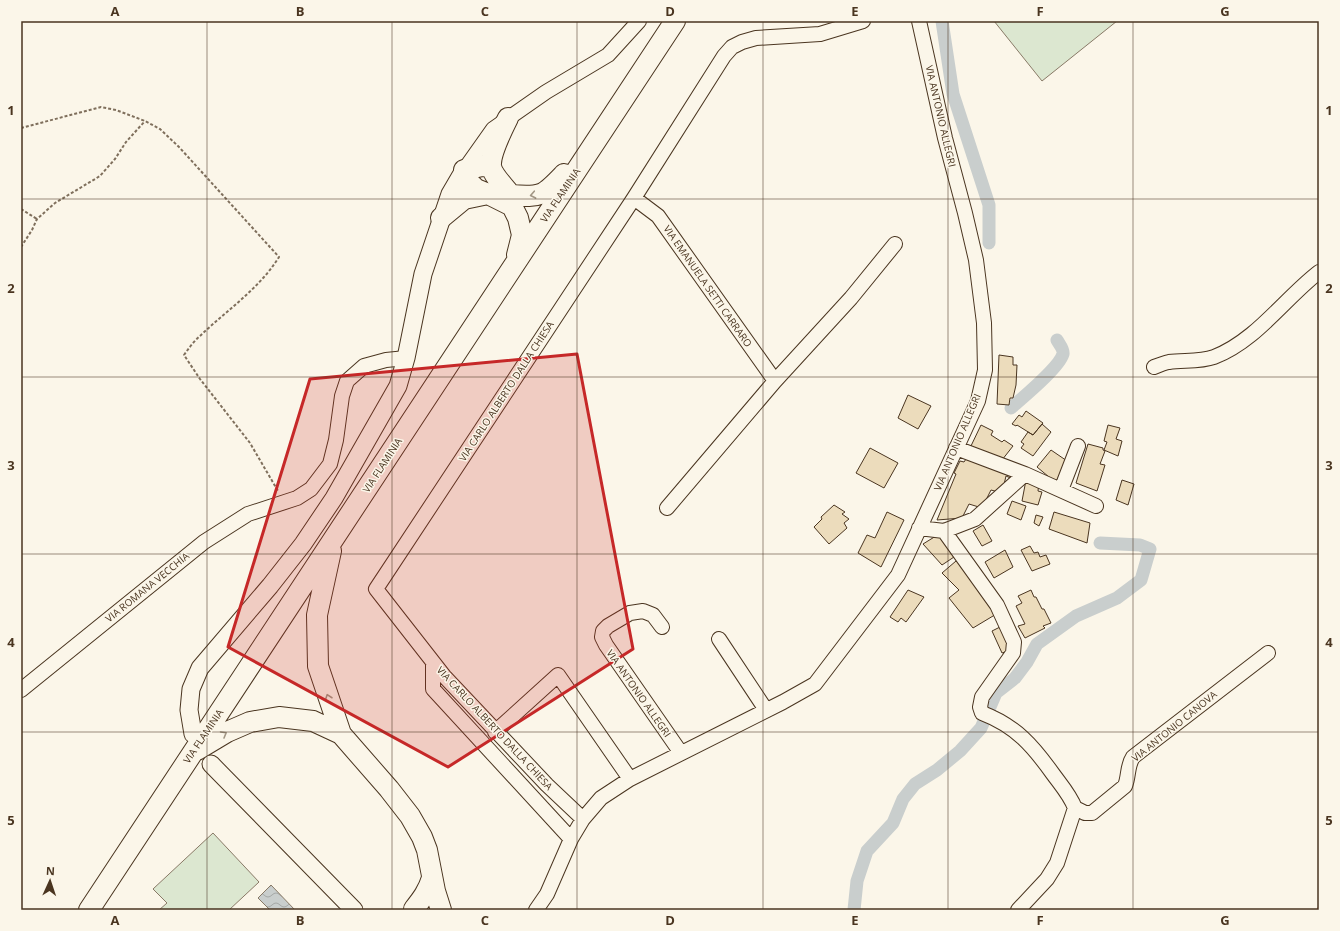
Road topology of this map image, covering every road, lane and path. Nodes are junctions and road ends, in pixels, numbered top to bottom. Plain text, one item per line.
1 (639, 21) edge
2 (675, 21) edge
3 (863, 21) edge
4 (919, 21) edge
5 (508, 118) junction
6 (145, 121) junction
7 (21, 128) edge
8 (586, 156) junction
9 (491, 167) junction
10 (464, 170) junction
11 (488, 194) junction
12 (634, 198) junction
13 (21, 210) edge
14 (441, 218) junction
15 (37, 219) junction
16 (895, 244) dead end
17 (21, 247) edge
18 (514, 264) junction
19 (1319, 272) edge
20 (406, 358) junction
21 (1154, 367) dead end
22 (775, 381) junction
23 (1078, 446) dead end
24 (956, 448) junction
25 (1025, 474) junction
26 (1061, 490) junction
27 (284, 502) junction
28 (1096, 506) dead end
29 (667, 508) dead end
30 (919, 528) junction
31 (944, 531) junction
32 (334, 538) junction
33 (662, 627) dead end
34 (719, 638) dead end
35 (1268, 652) dead end
36 (433, 663) junction
37 (21, 690) edge
38 (766, 710) junction
39 (495, 732) junction
40 (193, 734) dead end
41 (341, 734) junction
42 (681, 753) junction
43 (191, 755) junction
44 (211, 764) dead end
45 (630, 779) junction
46 (1075, 808) junction
47 (583, 819) junction
48 (571, 839) junction
49 (432, 878) junction
50 (536, 908) edge
51 (89, 910) edge
52 (354, 910) edge
53 (419, 910) edge
54 (441, 910) edge
55 (1018, 910) edge

1 - 5 street
2 - 8 highway, VIA FLAMINIA
3 - 12 street, VIA CARLO ALBERTO DALLA CHIESA
4 - 24 street, VIA ANTONIO ALLEGRI
5 - 9 highway
5 - 10 street
6 - 7 path
6 - 15 path
6 - 27 path
8 -> 9 highway
8 - 18 highway, VIA FLAMINIA
9 - 10 highway
10 - 11 highway
10 - 14 main road
11 - 14 highway
11 - 18 highway
12 - 22 street, VIA EMANUELA SETTI CARRARO
12 - 36 street, VIA CARLO ALBERTO DALLA CHIESA
13 - 15 path
14 - 20 main road
15 - 17 path
16 - 22 street
18 - 32 highway, VIA FLAMINIA
19 - 21 street
20 - 27 street, VIA ROMANA VECCHIA
20 - 40 main road
22 - 29 street
23 - 26 street
24 - 25 street
24 - 30 street, VIA ANTONIO ALLEGRI
25 - 26 street
25 - 31 street
26 - 28 street
27 - 37 street, VIA ROMANA VECCHIA
30 - 31 street
30 - 38 street, VIA ANTONIO ALLEGRI
31 - 46 street
41 -> 32 highway
32 - 43 highway, VIA FLAMINIA
33 - 42 street, VIA ANTONIO ALLEGRI
34 - 38 street
35 - 46 street, VIA ANTONIO CANOVA
36 - 39 street, VIA CARLO ALBERTO DALLA CHIESA
36 - 48 street
38 - 42 street, VIA ANTONIO ALLEGRI
39 - 45 street
39 - 47 street, VIA CARLO ALBERTO DALLA CHIESA
43 -> 41 highway
41 - 49 highway
42 - 45 street, VIA ANTONIO ALLEGRI
43 - 51 highway, VIA FLAMINIA
44 - 52 main road
45 - 47 street, VIA ANTONIO ALLEGRI
46 - 55 street
47 - 48 street, VIA ANTONIO ALLEGRI
48 - 50 street, VIA ANTONIO ALLEGRI
49 - 53 highway
49 - 54 highway

